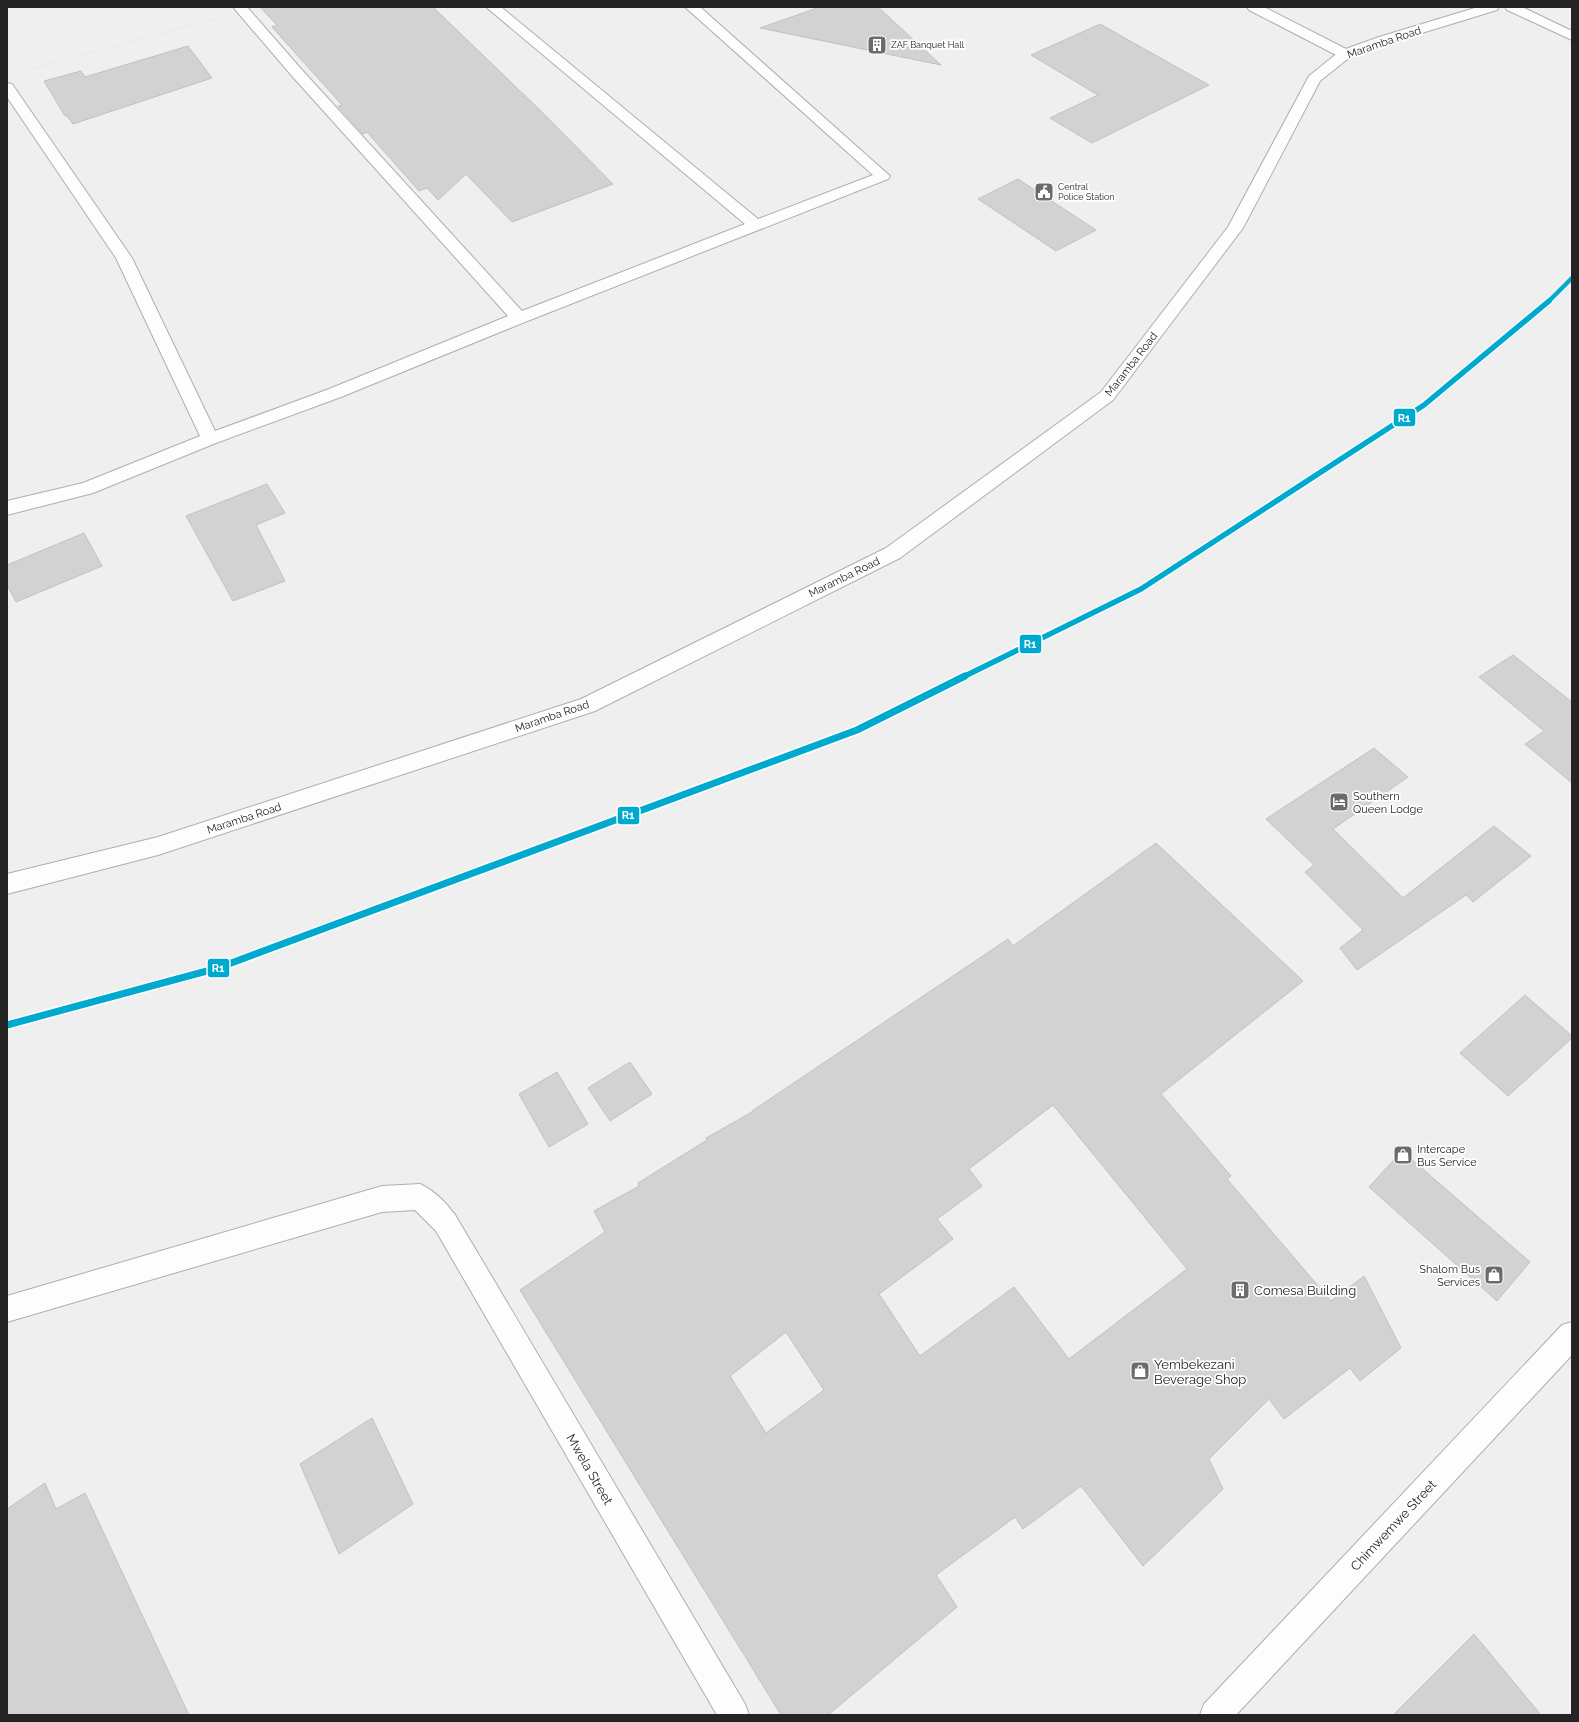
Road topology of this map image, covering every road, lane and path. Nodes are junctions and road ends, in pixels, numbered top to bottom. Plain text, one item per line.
1 (493, 7) edge
2 (692, 7) edge
3 (1254, 7) edge
4 (1492, 7) edge
5 (1512, 7) edge
6 (242, 9) edge
7 (1572, 36) edge
8 (1345, 54) junction
9 (30, 69) dead end
10 (7, 87) edge
11 (757, 226) junction
12 (518, 318) junction
13 (210, 439) junction
14 (7, 508) edge
15 (7, 884) edge
16 (7, 1309) edge
17 (1572, 1335) edge
18 (734, 1715) edge
19 (1215, 1715) edge

1 - 11 street
2 - 11 street
3 - 8 street
4 - 8 street, Maramba Road
5 - 7 street
6 - 9 path
6 - 12 street
8 - 15 street, Maramba Road
10 - 13 street
11 - 12 street
12 - 13 street
13 - 14 street
16 - 18 street, Mwela Street
17 - 19 street, Chimwemwe Street

